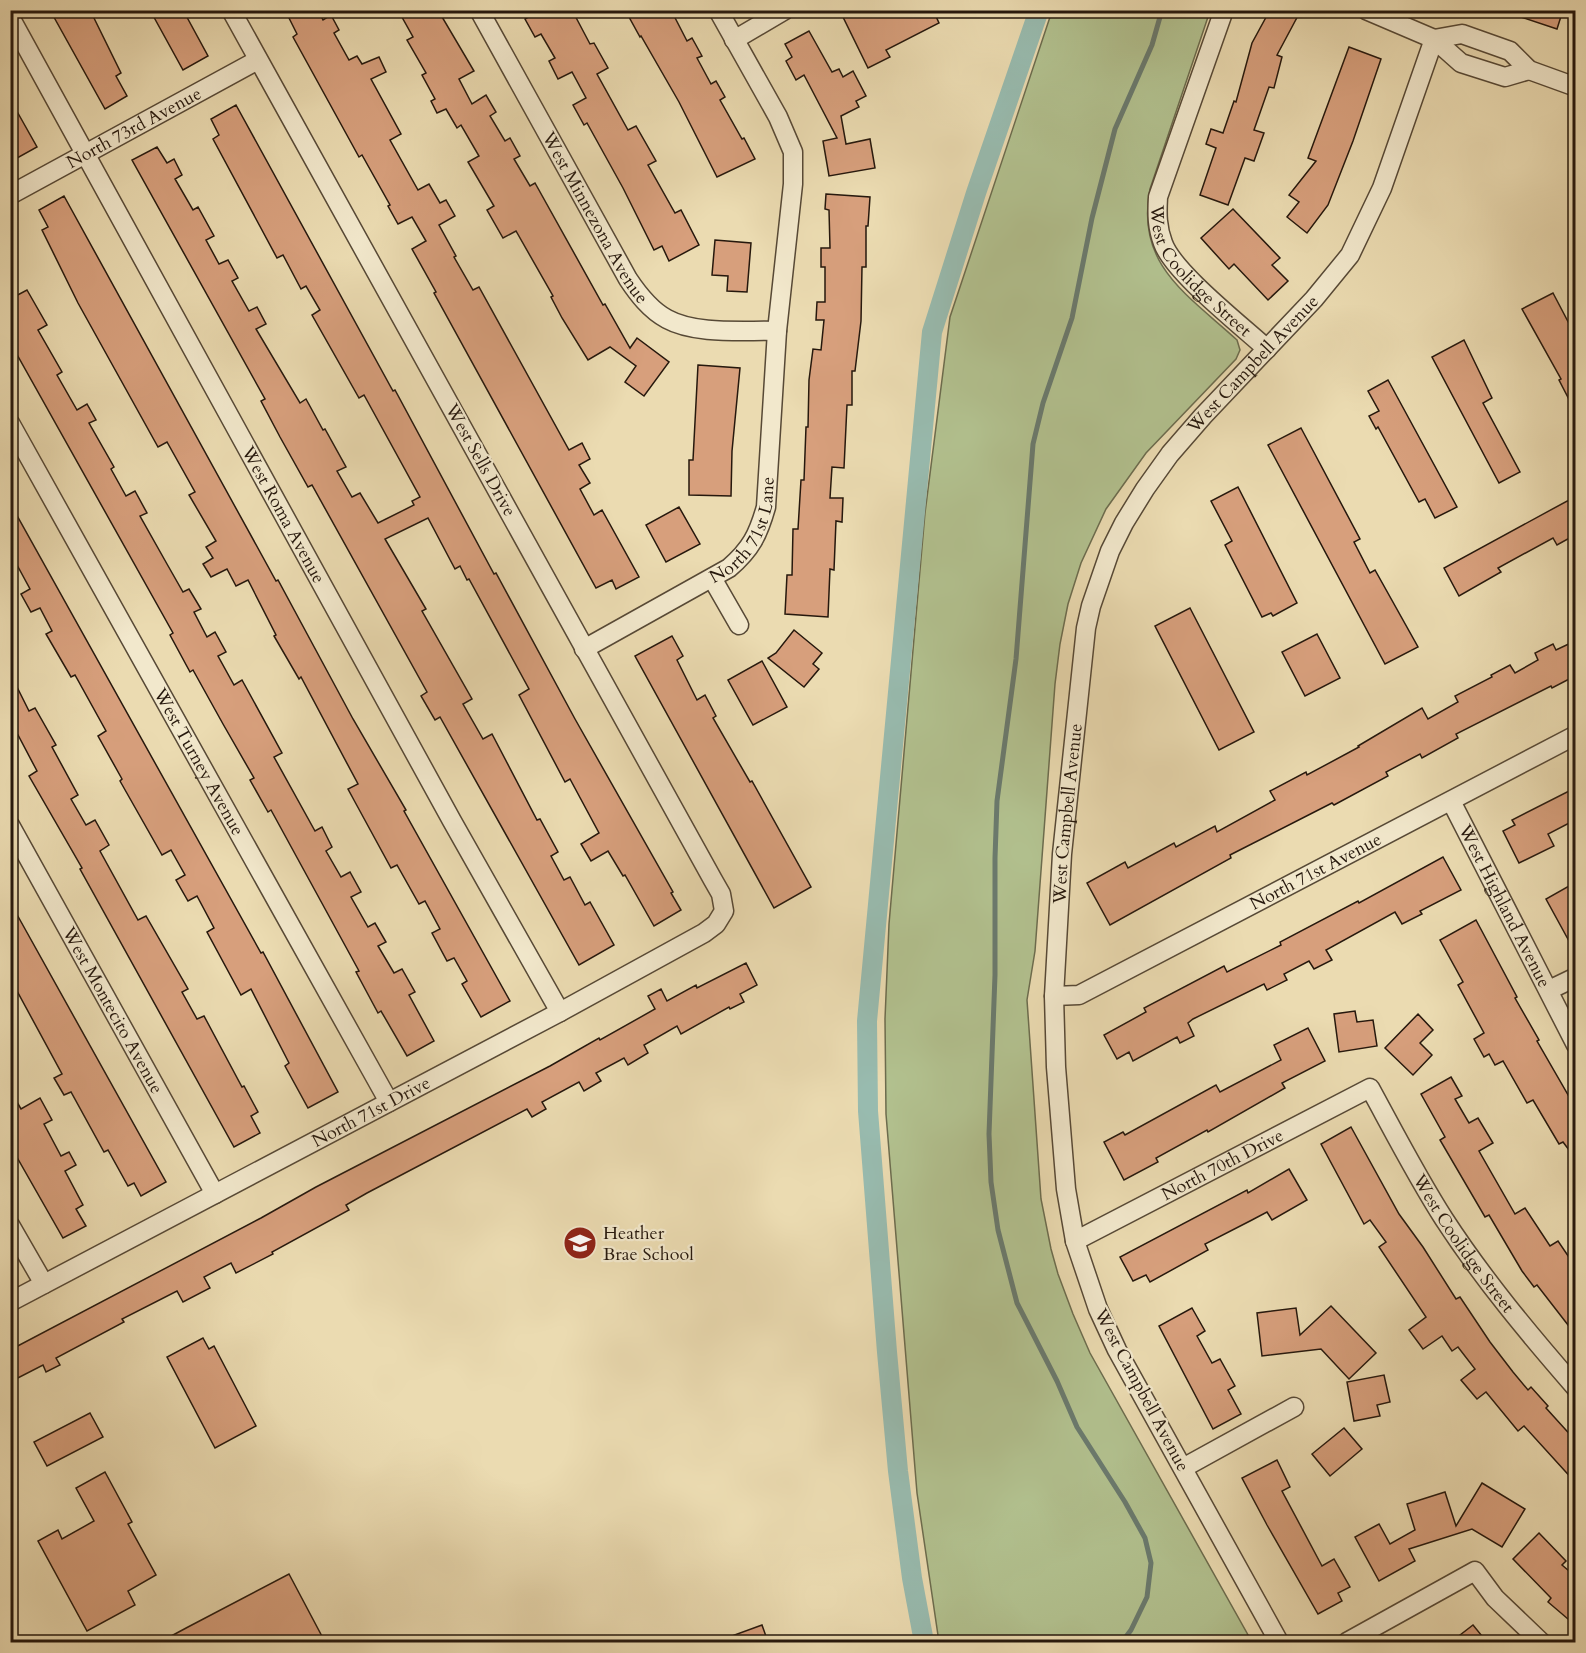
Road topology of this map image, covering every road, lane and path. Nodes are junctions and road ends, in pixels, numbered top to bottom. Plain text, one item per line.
1 (231, 10) edge
2 (479, 10) edge
3 (718, 10) edge
4 (785, 10) edge
5 (1224, 10) edge
6 (1366, 10) edge
7 (10, 17) edge
8 (1434, 39) junction
9 (734, 40) junction
10 (258, 60) junction
11 (1529, 70) junction
12 (1575, 87) edge
13 (85, 155) junction
14 (10, 195) edge
15 (777, 331) junction
16 (1267, 349) junction
17 (10, 423) edge
18 (712, 578) junction
19 (739, 625) dead end
20 (584, 649) junction
21 (1575, 735) edge
22 (1451, 801) junction
23 (10, 825) edge
24 (724, 911) joint
25 (1575, 977) edge
26 (1549, 990) junction
27 (1054, 996) junction
28 (560, 1012) junction
29 (1575, 1045) edge
30 (1370, 1088) joint
31 (389, 1102) junction
32 (214, 1194) junction
33 (10, 1225) edge
34 (1075, 1241) junction
35 (44, 1284) junction
36 (10, 1302) edge
37 (1575, 1388) edge
38 (1294, 1407) dead end
39 (1183, 1468) junction
40 (1279, 1642) edge
41 (1347, 1642) edge
42 (1541, 1642) edge

1 - 10 street, West Sells Drive
2 - 15 street, West Minnezona Avenue
3 - 9 street, North 71st Lane
4 - 9 street
5 - 16 street, West Coolidge Street
6 - 8 street
7 - 13 street, West Roma Avenue
8 - 11 street
8 - 11 street
8 - 16 street, West Campbell Avenue
9 - 15 street, North 71st Lane
10 - 13 street, North 73rd Avenue
10 - 20 street, West Sells Drive
11 - 12 street
13 - 14 street, North 73rd Avenue
13 - 28 street, West Roma Avenue
15 - 18 street, North 71st Lane
16 - 27 street, West Campbell Avenue
17 - 31 street, West Turney Avenue
18 - 19 street
18 - 20 street, North 71st Lane
20 - 24 street, West Sells Drive
21 - 22 street, North 71st Avenue
22 - 26 street, West Highland Avenue
22 - 27 street, North 71st Avenue
23 - 32 street, West Montecito Avenue
24 - 28 street, North 71st Drive
25 - 26 street
26 - 29 street, West Highland Avenue
27 - 34 street, West Campbell Avenue
28 - 31 street, North 71st Drive
30 - 34 street, North 70th Drive
30 - 37 street, West Coolidge Street
31 - 32 street, North 71st Drive
32 - 35 street, North 71st Drive
33 - 35 street
34 - 39 street, West Campbell Avenue
35 - 36 street, North 71st Drive
38 - 39 street
39 - 40 street, West Campbell Avenue
41 - 42 street

